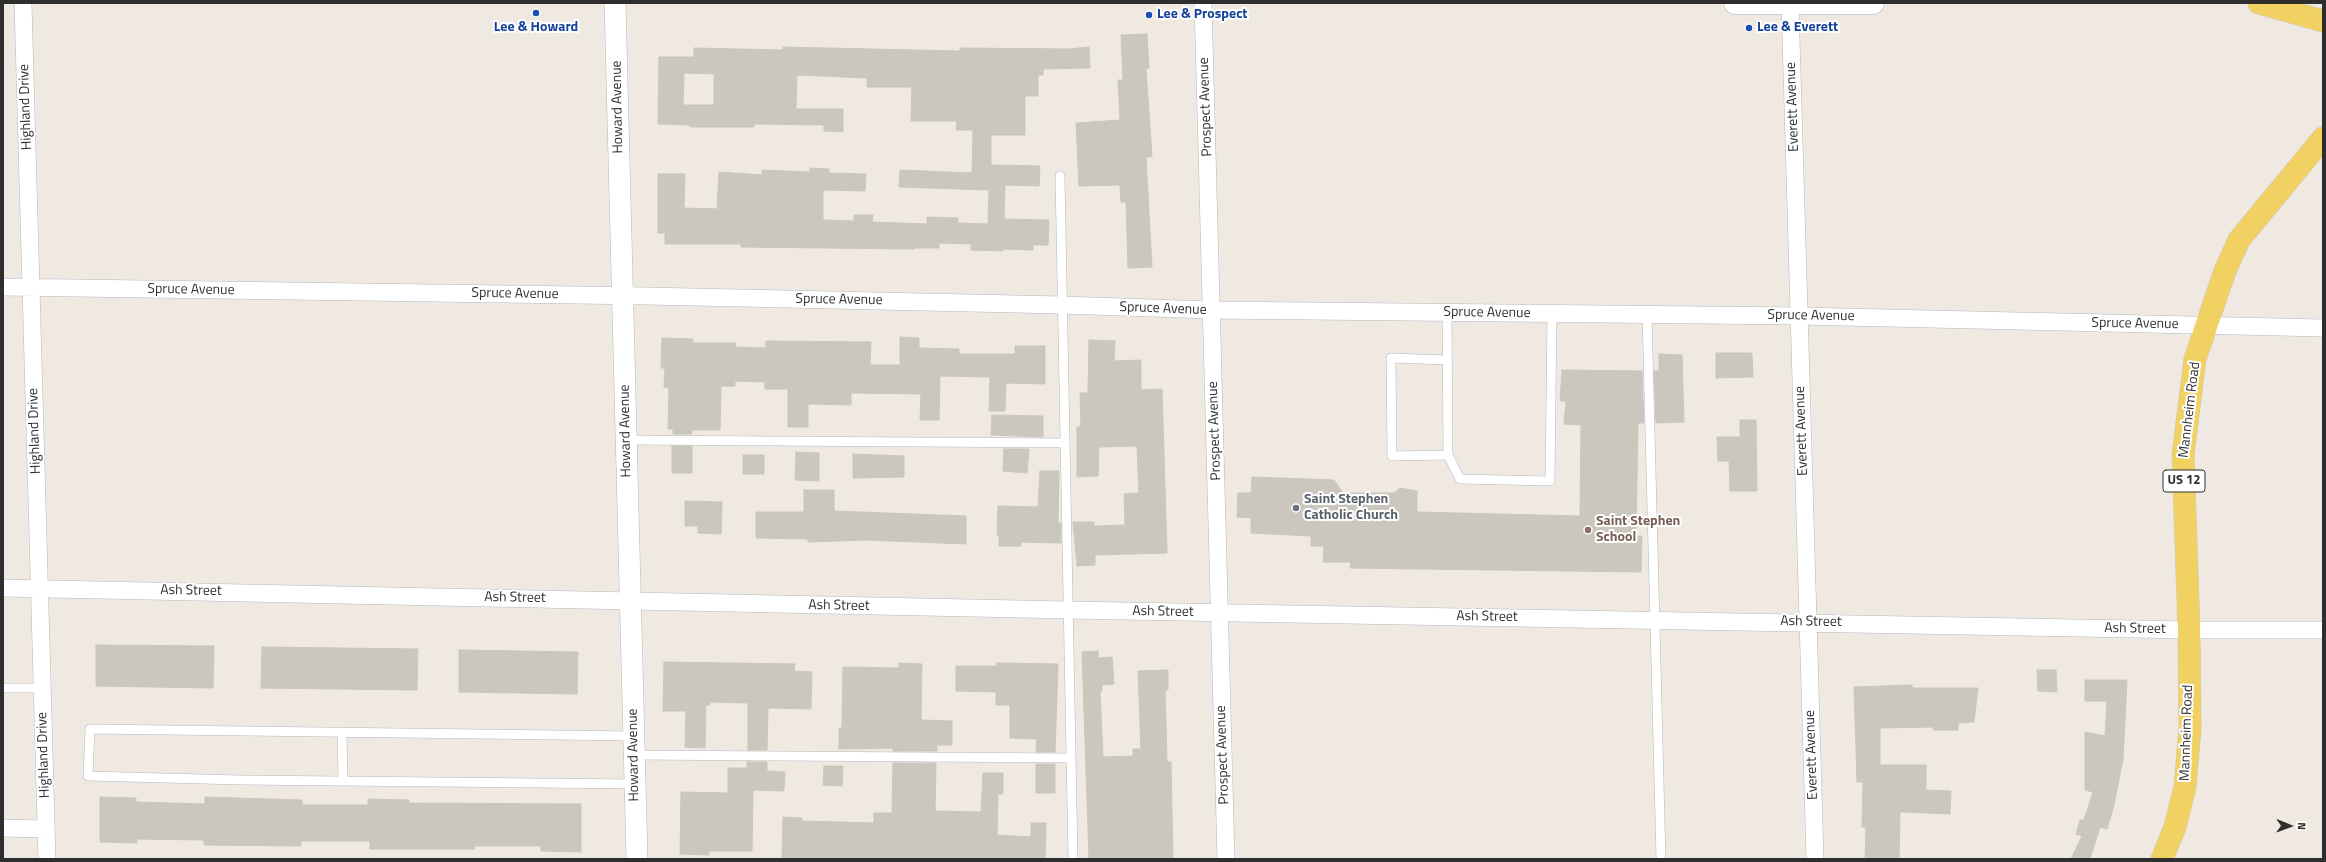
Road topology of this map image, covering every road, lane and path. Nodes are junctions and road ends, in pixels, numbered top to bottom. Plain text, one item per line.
1 (23, 3) edge
2 (615, 3) edge
3 (1203, 3) edge
4 (1735, 3) edge
5 (1872, 3) edge
6 (2259, 3) edge
7 (1790, 4) edge
8 (2323, 21) edge
9 (2323, 138) edge
10 (1060, 176) dead end
11 (3, 287) edge
12 (31, 288) junction
13 (623, 295) junction
14 (1062, 304) junction
15 (1212, 310) junction
16 (1447, 313) junction
17 (1552, 314) junction
18 (1647, 315) junction
19 (1799, 316) junction
20 (2206, 326) junction
21 (2323, 328) edge
22 (1448, 360) junction
23 (626, 440) junction
24 (1065, 443) junction
25 (1448, 455) junction
26 (3, 588) edge
27 (39, 588) junction
28 (630, 602) junction
29 (1068, 610) junction
30 (1220, 613) junction
31 (1654, 620) junction
32 (1808, 622) junction
33 (2189, 630) junction
34 (2323, 630) edge
35 (3, 688) edge
36 (42, 688) junction
37 (342, 732) junction
38 (634, 746) junction
39 (1071, 758) junction
40 (343, 781) junction
41 (635, 784) junction
42 (3, 828) edge
43 (46, 828) junction
44 (47, 859) edge
45 (637, 859) edge
46 (1073, 859) edge
47 (1226, 859) edge
48 (1661, 859) edge
49 (1815, 859) edge
50 (2162, 859) edge

1 - 12 street, Highland Drive
2 - 13 street, Howard Avenue
3 - 15 street, Prospect Avenue
4 - 7 main road
5 - 7 main road
6 - 8 main road
7 - 19 street, Everett Avenue
9 - 20 main road, Mannheim Road / US 12
10 - 14 lane
11 - 12 street, Spruce Avenue
12 - 13 street, Spruce Avenue
12 - 27 street, Highland Drive
13 - 14 street, Spruce Avenue
13 - 23 street, Howard Avenue
14 - 15 street, Spruce Avenue
14 - 24 lane
15 - 16 street, Spruce Avenue
15 - 30 street, Prospect Avenue
16 - 17 street, Spruce Avenue
16 - 22 lane
17 - 18 street, Spruce Avenue
17 - 25 lane
18 - 19 street, Spruce Avenue
18 - 31 lane
19 - 20 street, Spruce Avenue
19 - 32 street, Everett Avenue
20 - 21 street, Spruce Avenue
20 - 33 main road, Mannheim Road / US 12
22 - 25 lane
22 - 25 lane
23 - 24 lane
23 - 28 street, Howard Avenue
24 - 29 lane
26 - 27 street, Ash Street
27 - 28 street, Ash Street
27 - 36 street, Highland Drive
28 - 29 street, Ash Street
28 - 38 street, Howard Avenue
29 - 30 street, Ash Street
29 - 39 lane
30 - 31 street, Ash Street
30 - 47 street, Prospect Avenue
31 - 32 street, Ash Street
31 - 48 lane
32 - 33 street, Ash Street
32 - 49 street, Everett Avenue
33 - 34 street, Ash Street
33 - 50 main road, Mannheim Road / US 12
35 - 36 lane
36 - 43 street, Highland Drive
37 - 38 lane
37 - 40 lane
37 - 40 lane
38 - 39 lane
38 - 41 street, Howard Avenue
39 - 46 lane
40 - 41 lane
41 - 45 street, Howard Avenue
42 - 43 street
43 - 44 street, Highland Drive

